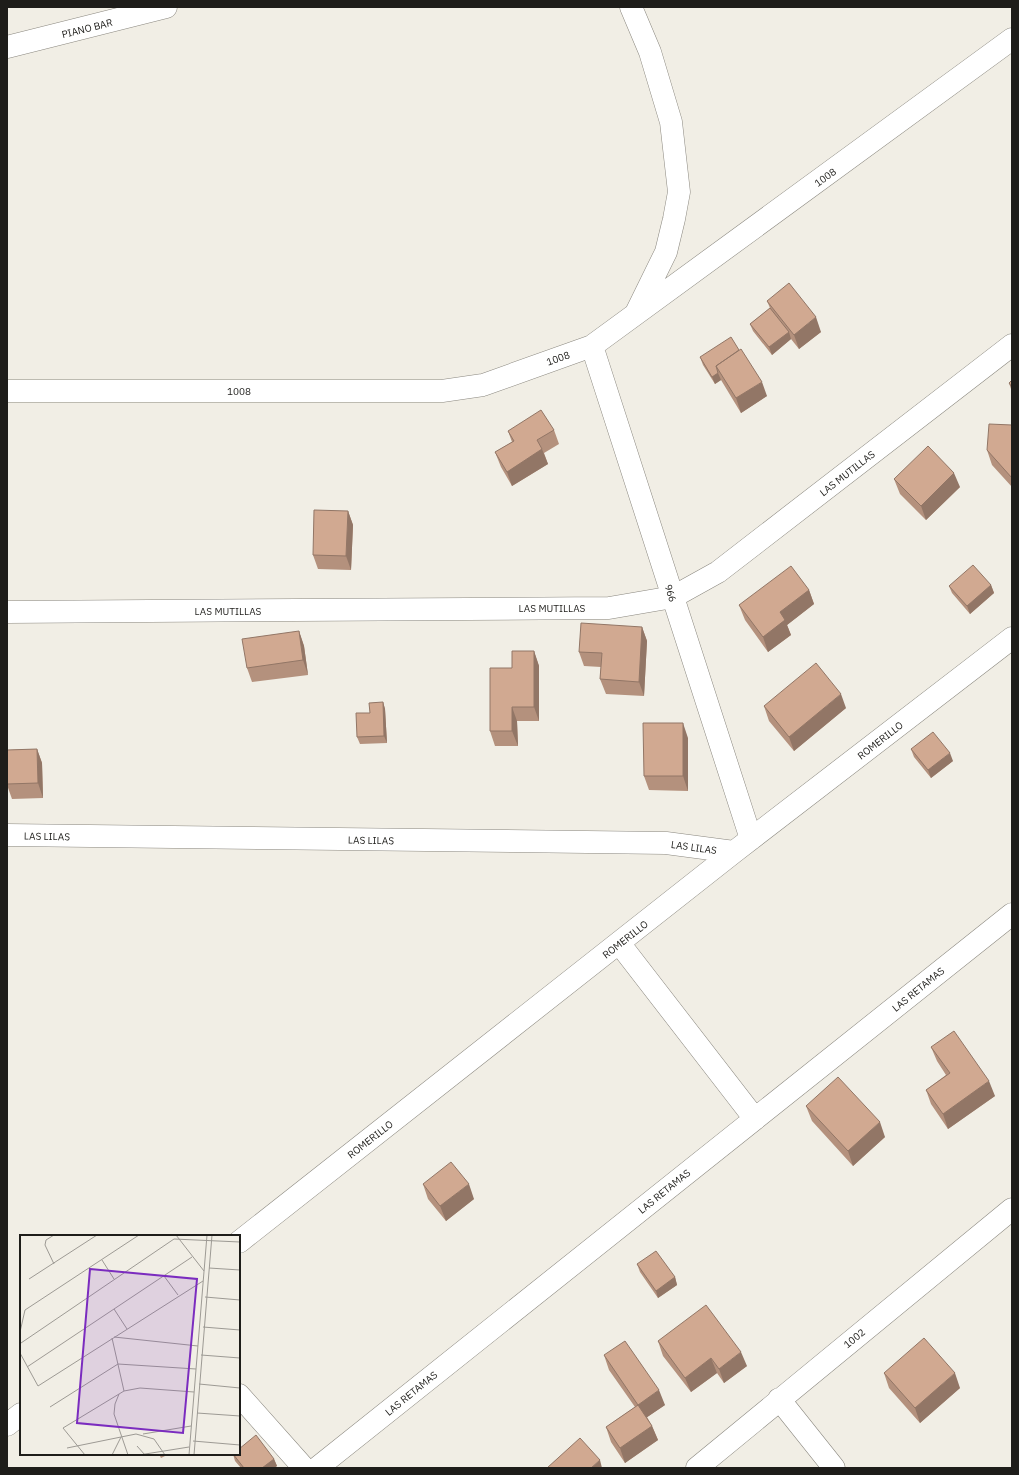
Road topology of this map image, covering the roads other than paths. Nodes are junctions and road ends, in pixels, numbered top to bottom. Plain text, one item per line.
1 (166, 7) edge
2 (631, 7) edge
3 (1012, 39) edge
4 (7, 47) edge
5 (635, 316) junction
6 (1012, 345) edge
7 (592, 346) junction
8 (7, 391) edge
9 (673, 597) junction
10 (7, 612) edge
11 (1012, 638) edge
12 (7, 835) edge
13 (751, 839) junction
14 (734, 852) junction
15 (1012, 914) edge
16 (619, 943) junction
17 (755, 1119) junction
18 (1012, 1209) edge
19 (240, 1241) edge
20 (240, 1396) edge
21 (779, 1399) junction
22 (20, 1415) edge
23 (7, 1425) edge
24 (304, 1468) edge
25 (317, 1468) edge
26 (697, 1468) edge
27 (834, 1468) edge

1 - 4 street, PIANO BAR
2 - 5 street
3 - 5 street, 1008
5 - 7 street, 1008
6 - 9 street, LAS MUTILLAS
7 - 8 street, 1008
7 - 9 street, 966
9 - 10 street, LAS MUTILLAS
9 - 13 street, 966
11 - 13 street, ROMERILLO
12 - 14 street, LAS LILAS
13 - 14 street, ROMERILLO
14 - 16 street, ROMERILLO
15 - 17 street, LAS RETAMAS
16 - 17 street
16 - 19 street, ROMERILLO
17 - 25 street, LAS RETAMAS
18 - 21 street, 1002
20 - 24 street
21 - 26 street, 1002
21 - 27 street
22 - 23 street

